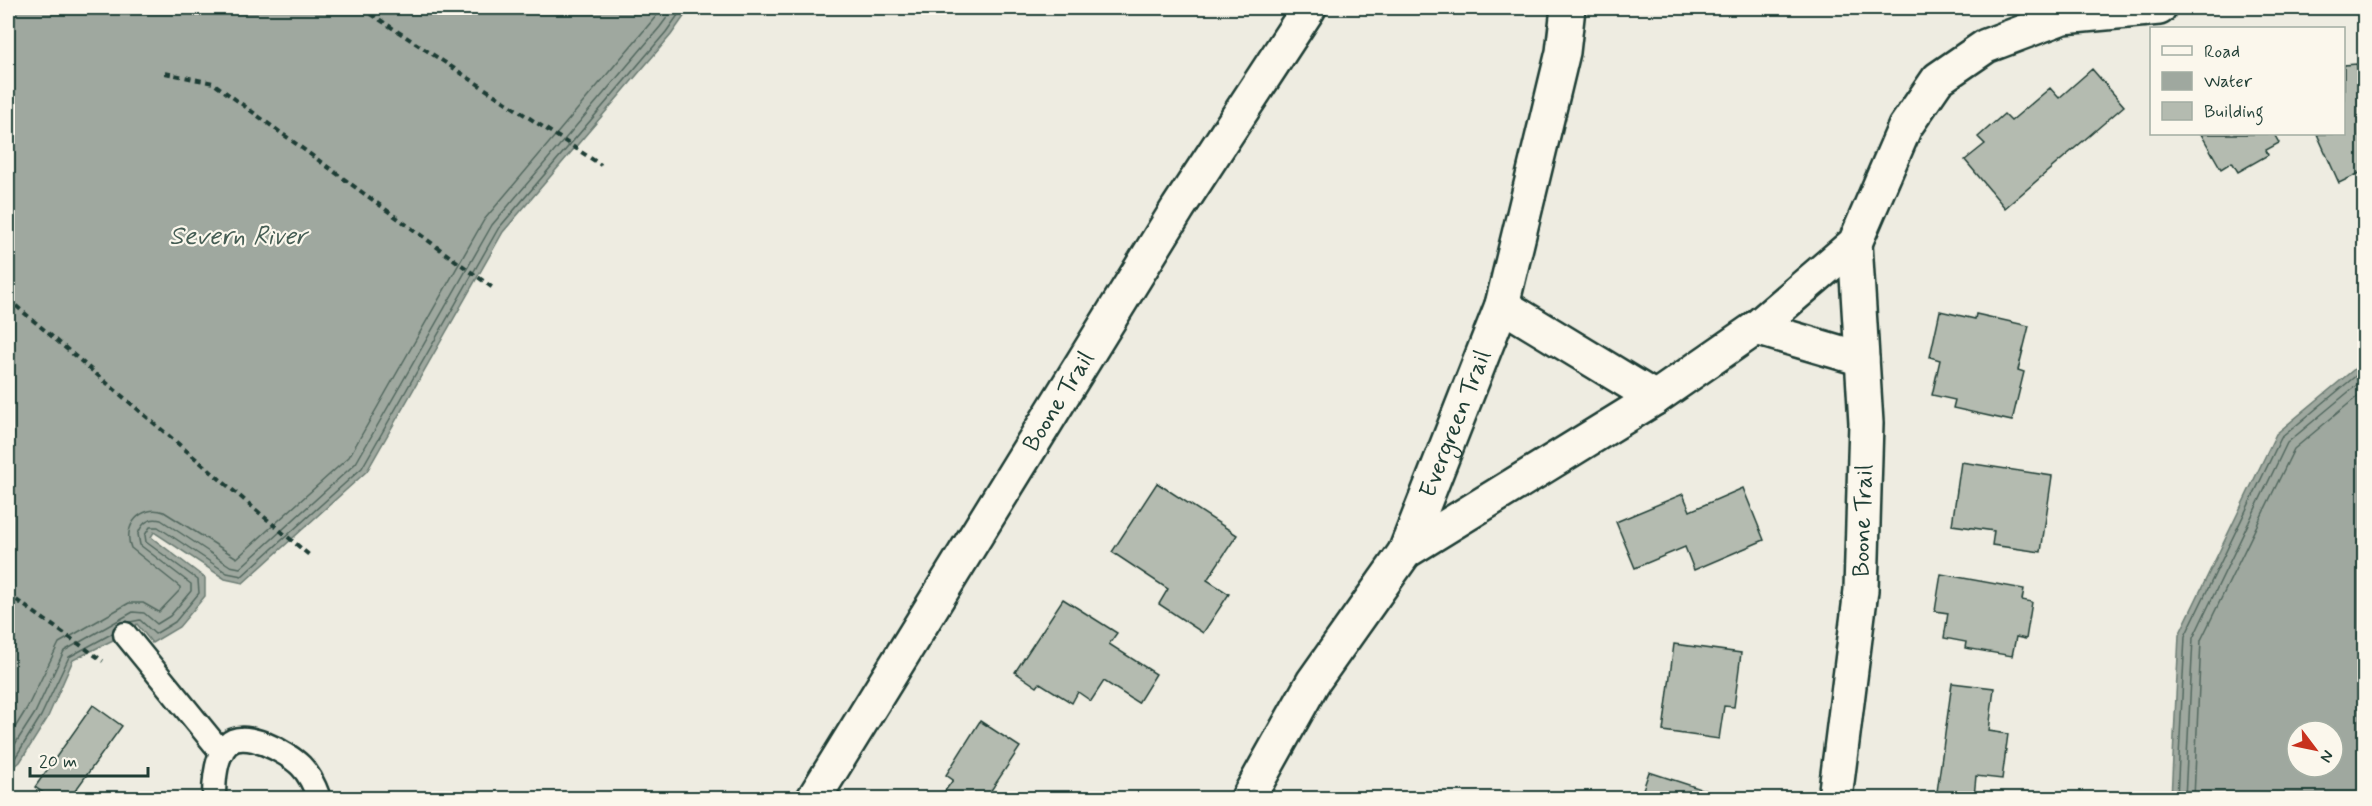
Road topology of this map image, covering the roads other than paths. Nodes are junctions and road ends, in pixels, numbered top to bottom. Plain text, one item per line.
1 (1309, 8) edge
2 (1568, 8) edge
3 (2159, 8) edge
4 (1855, 243) junction
5 (1502, 305) junction
6 (1756, 328) junction
7 (1862, 359) junction
8 (1655, 398) junction
9 (1405, 552) junction
10 (125, 634) dead end
11 (222, 753) junction
12 (214, 798) edge
13 (319, 798) edge
14 (814, 798) edge
15 (1248, 798) edge
16 (1835, 798) edge

1 - 14 street, Boone Trail
2 - 5 street, Evergreen Trail
3 - 4 street, Boone Trail
4 - 6 street, Boone Trail
4 - 7 street, Boone Trail
5 - 8 street
5 - 9 street, Evergreen Trail
6 - 7 street
6 - 8 street, Boone Trail
7 - 16 street, Boone Trail
8 - 9 street, Boone Trail
9 - 15 street, Evergreen Trail
10 - 11 lane
11 - 12 lane
11 - 13 lane

